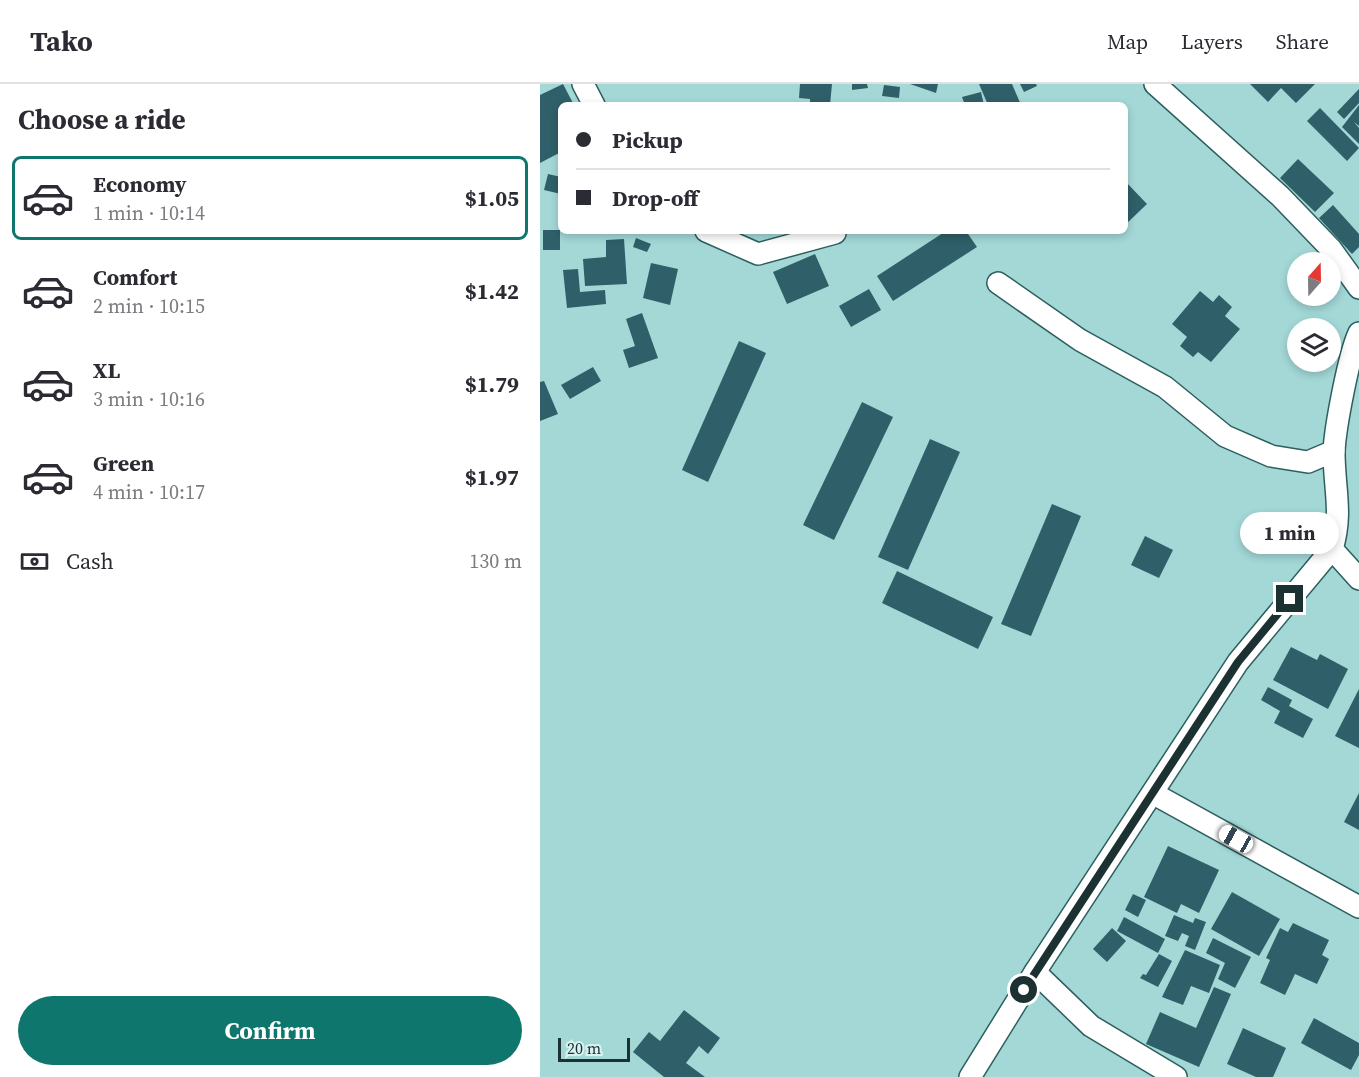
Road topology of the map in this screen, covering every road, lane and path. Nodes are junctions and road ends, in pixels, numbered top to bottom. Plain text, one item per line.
1 (584, 84) edge
2 (1155, 84) edge
3 (593, 102) edge
4 (713, 234) edge
5 (831, 234) edge
6 (998, 283) dead end
7 (1359, 288) edge
8 (1359, 333) edge
9 (1354, 374) edge
10 (1334, 451) junction
11 (1332, 549) junction
12 (1359, 579) edge
13 (1154, 794) junction
14 (1359, 907) edge
15 (1035, 972) junction
16 (970, 1077) edge
17 (1176, 1077) edge

1 - 3 street
2 - 7 street
4 - 5 street
6 - 10 street
8 - 9 street
9 - 10 street
10 - 11 street
11 - 12 street
11 - 13 street
13 - 14 street
13 - 15 street
15 - 16 street
15 - 17 street

